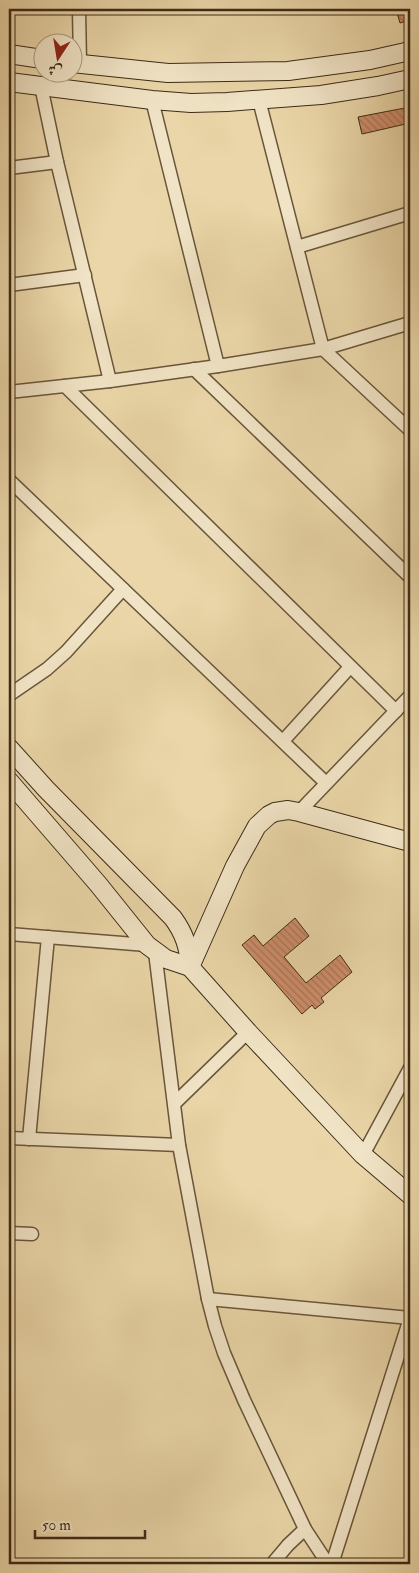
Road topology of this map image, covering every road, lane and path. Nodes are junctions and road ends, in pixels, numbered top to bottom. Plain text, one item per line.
1 (79, 9) edge
2 (78, 32) edge
3 (410, 51) edge
4 (9, 54) edge
5 (32, 57) edge
6 (82, 64) edge
7 (410, 79) edge
8 (9, 82) edge
9 (41, 86) junction
10 (152, 100) junction
11 (259, 100) junction
12 (57, 162) junction
13 (9, 168) edge
14 (410, 213) edge
15 (297, 247) junction
16 (85, 275) junction
17 (9, 285) edge
18 (410, 323) edge
19 (323, 349) junction
20 (218, 366) junction
21 (194, 369) junction
22 (110, 381) junction
23 (64, 386) junction
24 (9, 392) edge
25 (410, 430) edge
26 (9, 480) edge
27 (410, 577) edge
28 (123, 589) junction
29 (350, 667) junction
30 (9, 695) edge
31 (410, 696) edge
32 (396, 711) junction
33 (283, 741) junction
34 (9, 748) edge
35 (9, 781) edge
36 (326, 783) junction
37 (299, 812) junction
38 (410, 842) edge
39 (180, 927) junction
40 (9, 934) edge
41 (48, 937) junction
42 (151, 948) junction
43 (190, 967) junction
44 (248, 1032) junction
45 (410, 1068) edge
46 (175, 1103) junction
47 (9, 1138) edge
48 (29, 1139) junction
49 (180, 1144) junction
50 (363, 1155) junction
51 (410, 1195) edge
52 (9, 1233) edge
53 (32, 1234) dead end
54 (208, 1300) junction
55 (410, 1318) edge
56 (305, 1529) junction
57 (272, 1564) edge
58 (328, 1564) edge
59 (332, 1564) edge

1 - 2 street
3 - 6 street
4 - 5 street
7 - 11 street
8 - 9 street
9 - 10 street
9 - 12 street
10 - 11 street
10 - 20 street
11 - 15 street
12 - 13 street
12 - 16 street
14 - 15 street
15 - 19 street
16 - 17 street
16 - 22 street
18 - 19 street
19 - 20 street
19 - 25 street
20 - 21 street
21 - 22 street
21 - 27 street
22 - 23 street
23 - 24 street
23 - 29 street
26 - 28 street
28 - 30 street
28 - 33 street
29 - 32 street
29 - 33 street
31 - 32 street
32 - 36 street
33 - 36 street
34 - 39 street
35 - 42 street
36 - 37 street
37 - 38 street
37 - 43 street
39 - 42 street
39 - 43 street
40 - 41 street
41 - 42 street
41 - 48 street
42 - 43 street
42 - 46 street
43 - 44 street
44 - 46 street
44 - 50 street
45 - 50 street
46 - 49 street
47 - 48 street
48 - 49 street
49 - 54 street
50 - 51 street
52 - 53 street
54 - 55 street
54 - 56 street
55 - 59 street
56 - 57 street
56 - 58 street

